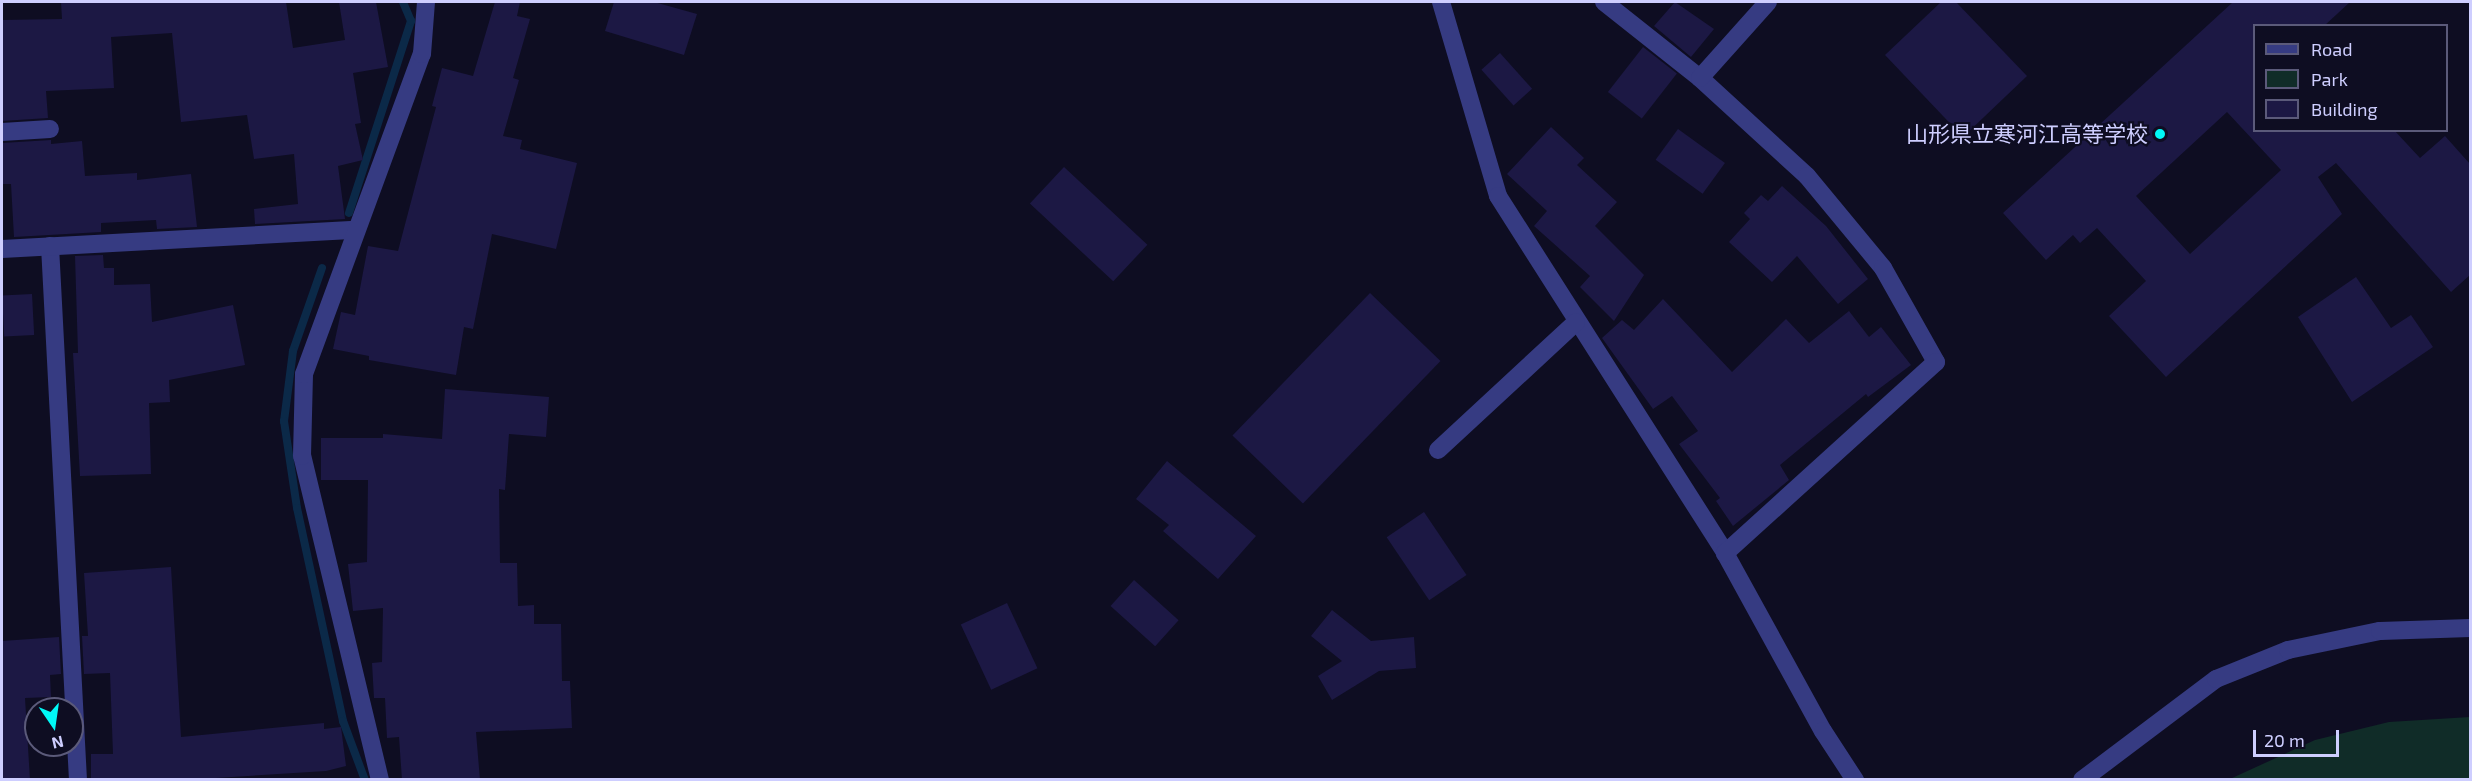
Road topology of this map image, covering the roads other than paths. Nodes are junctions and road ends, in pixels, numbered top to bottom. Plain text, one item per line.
1 (426, 2) edge
2 (1441, 2) edge
3 (1604, 2) edge
4 (1768, 2) edge
5 (1700, 78) junction
6 (50, 129) dead end
7 (2, 132) edge
8 (355, 230) junction
9 (50, 246) junction
10 (2, 249) edge
11 (1576, 322) junction
12 (1438, 450) dead end
13 (1725, 553) junction
14 (2470, 628) edge
15 (78, 780) edge
16 (381, 780) edge
17 (1855, 780) edge
18 (2082, 780) edge

1 - 8 street
2 - 11 street
3 - 5 street
4 - 5 street
5 - 13 street
6 - 7 street
8 - 9 street
8 - 16 street
9 - 10 street
9 - 15 street
11 - 12 street
11 - 13 street
13 - 17 street
14 - 18 street

